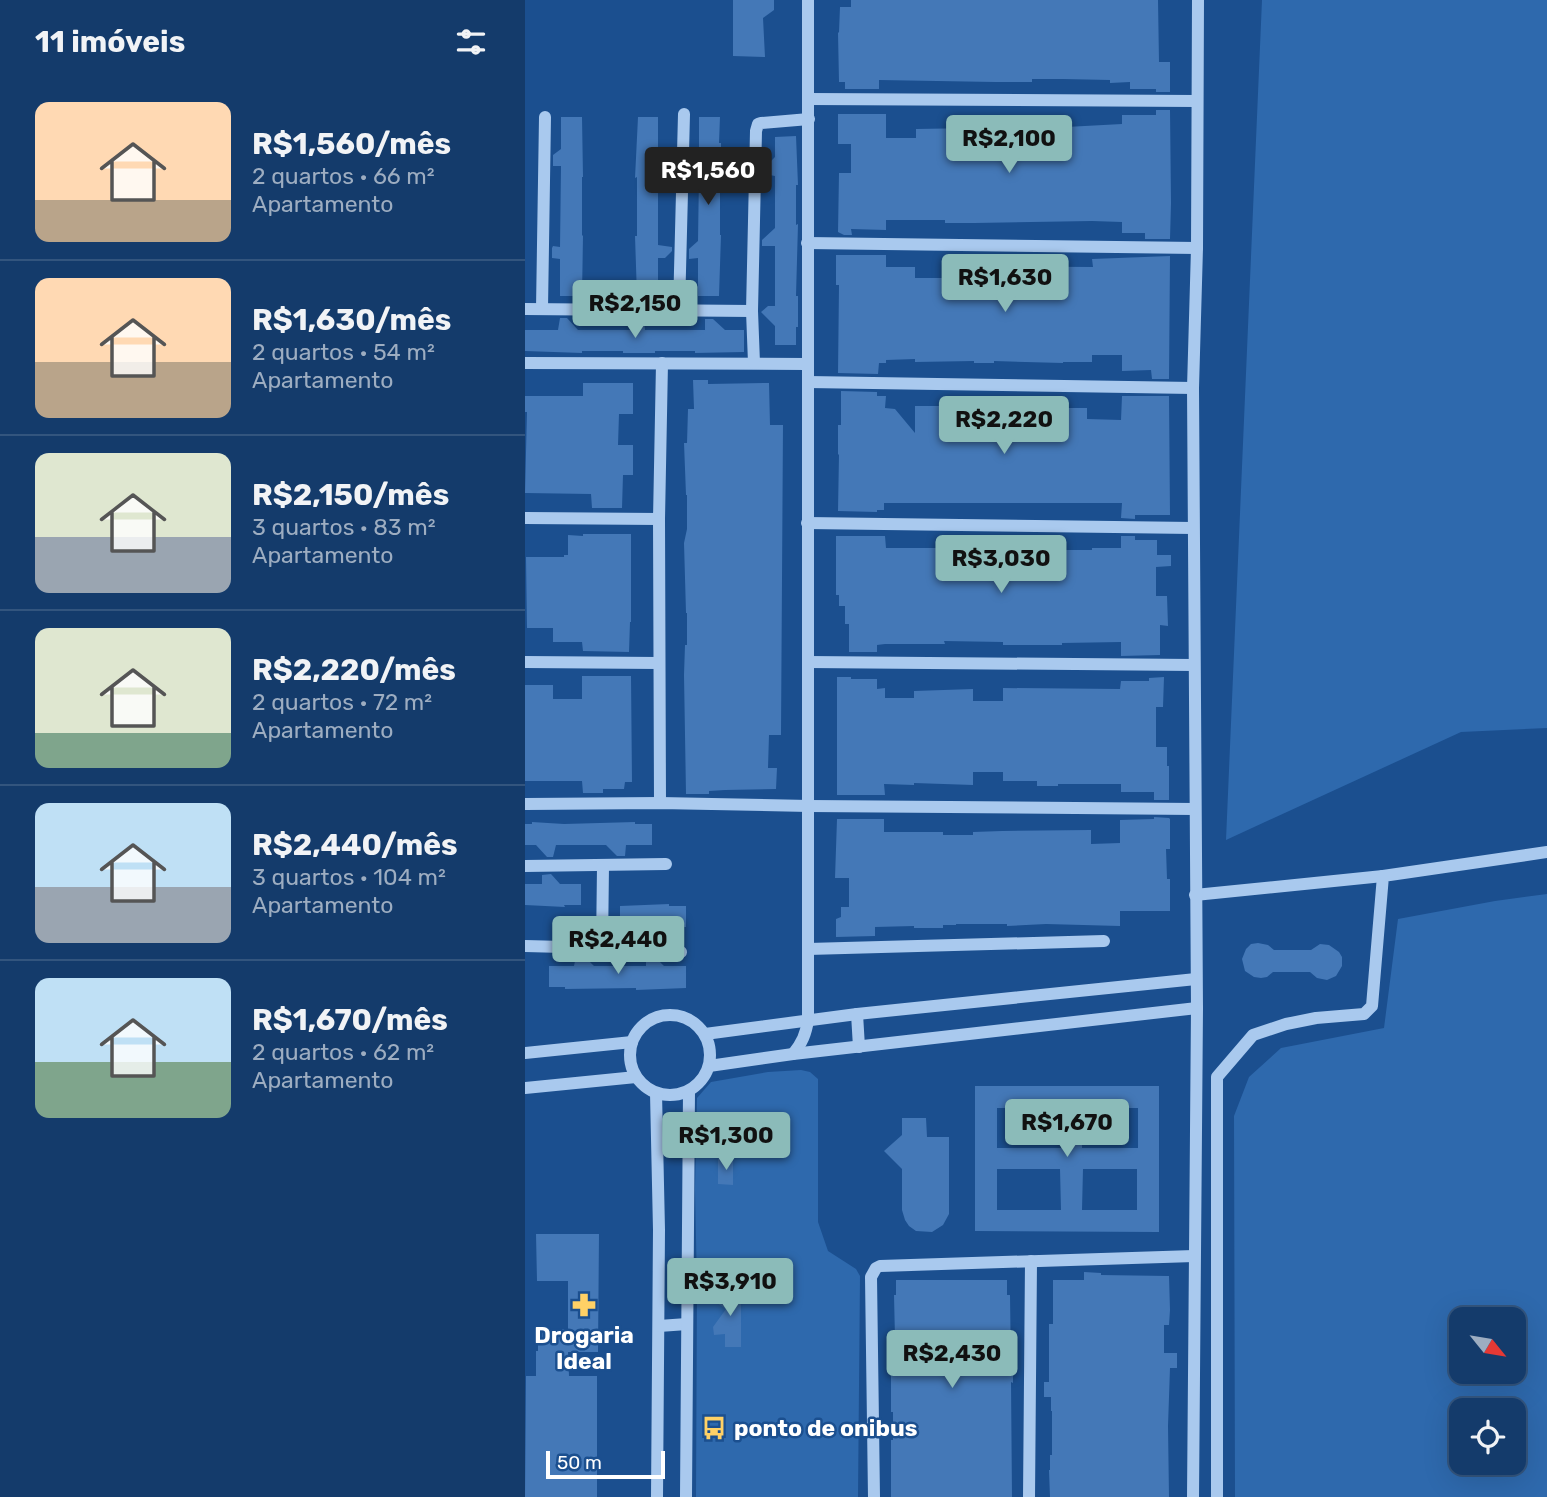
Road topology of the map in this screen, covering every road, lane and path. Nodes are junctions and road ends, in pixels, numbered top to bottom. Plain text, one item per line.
1 (808, 0) edge
2 (1198, 0) edge
3 (808, 99) junction
4 (1197, 101) junction
5 (684, 114) dead end
6 (545, 117) dead end
7 (809, 119) junction
8 (807, 243) junction
9 (1197, 248) junction
10 (525, 309) edge
11 (542, 309) junction
12 (679, 310) junction
13 (752, 311) junction
14 (525, 363) edge
15 (662, 363) junction
16 (754, 363) junction
17 (808, 364) junction
18 (808, 382) junction
19 (1193, 388) junction
20 (525, 518) edge
21 (659, 519) junction
22 (807, 523) junction
23 (1193, 528) junction
24 (525, 662) edge
25 (808, 662) junction
26 (659, 663) junction
27 (1194, 665) junction
28 (660, 803) junction
29 (525, 804) edge
30 (809, 806) junction
31 (1195, 809) junction
32 (1547, 852) edge
33 (666, 864) dead end
34 (525, 866) edge
35 (603, 866) junction
36 (1383, 876) junction
37 (1195, 895) junction
38 (1104, 941) dead end
39 (525, 946) edge
40 (602, 948) junction
41 (808, 949) junction
42 (681, 952) dead end
43 (1196, 979) junction
44 (1196, 1008) junction
45 (857, 1014) junction
46 (808, 1020) junction
47 (705, 1034) junction
48 (632, 1042) junction
49 (859, 1047) junction
50 (525, 1053) edge
51 (793, 1054) junction
52 (709, 1066) junction
53 (636, 1076) junction
54 (525, 1088) edge
55 (688, 1091) junction
56 (656, 1093) junction
57 (1194, 1256) junction
58 (1031, 1261) junction
59 (687, 1324) junction
60 (659, 1326) junction
61 (657, 1497) edge
62 (686, 1497) edge
63 (874, 1497) edge
64 (1029, 1497) edge
65 (1193, 1497) edge
66 (1217, 1497) edge

1 - 3 street
2 - 4 street
3 - 4 street
3 - 7 street
4 - 9 street
5 - 12 street
6 - 11 street
7 - 8 street
7 - 13 street
8 - 9 street
8 - 17 street
9 - 19 street
10 - 11 street
11 - 12 street
12 - 13 street
13 - 16 street
14 - 15 street
15 - 16 street
15 - 21 street
16 - 17 street
17 - 18 street
18 - 19 street
18 - 22 street
19 - 23 street
20 - 21 street
21 - 26 street
22 - 23 street
22 - 25 street
23 - 27 street
24 - 26 street
25 - 27 street
25 - 30 street
26 - 28 street
27 - 31 street
28 - 29 street
28 - 30 street
30 - 31 street
30 - 41 street
31 - 37 street
32 - 36 street
33 - 35 street
34 - 35 street
35 - 40 street
36 - 37 street
36 - 66 street
37 - 43 street
38 - 41 street
39 - 40 street
40 - 42 street
41 - 46 street
43 - 44 street
43 - 45 street
44 - 49 street
44 - 57 street
45 - 46 street
45 - 49 street
46 - 47 street
46 - 51 street
47 - 48 street
47 - 52 street
48 - 50 street
48 - 53 street
49 - 51 street
51 - 52 street
52 - 55 street
53 - 54 street
53 - 56 street
55 - 56 street
55 - 59 street
56 - 60 street
57 - 58 street
57 - 65 street
58 - 63 street
58 - 64 street
59 - 60 street
59 - 62 street
60 - 61 street

